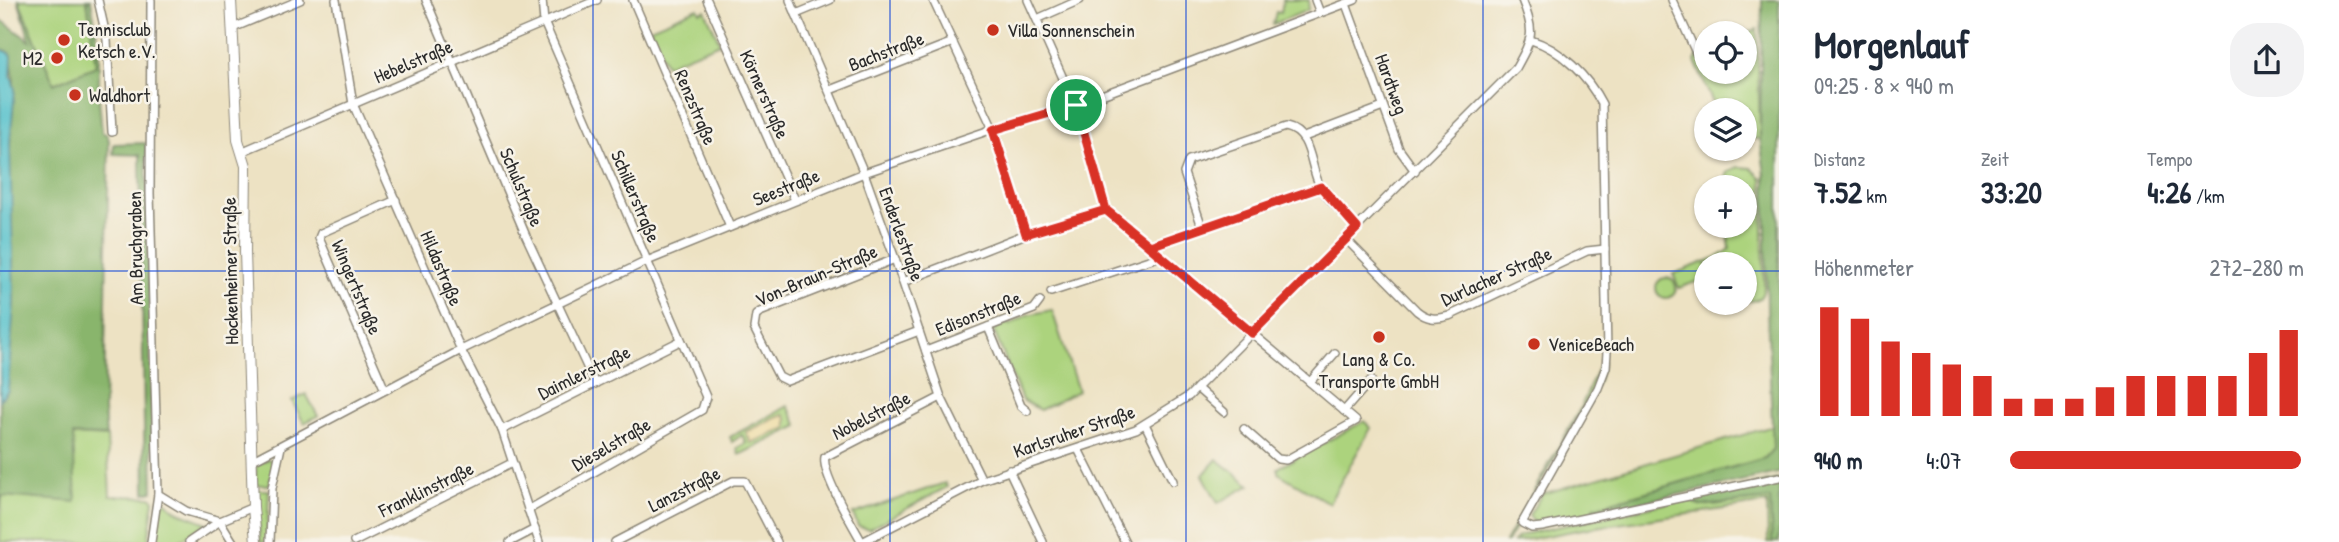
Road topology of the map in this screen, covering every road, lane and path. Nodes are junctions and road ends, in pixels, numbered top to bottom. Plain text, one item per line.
1 (98, 0) edge
2 (151, 0) edge
3 (231, 0) edge
4 (300, 0) edge
5 (336, 0) edge
6 (426, 0) edge
7 (542, 0) edge
8 (597, 0) edge
9 (633, 0) edge
10 (707, 0) edge
11 (790, 0) edge
12 (830, 0) edge
13 (933, 0) edge
14 (1028, 0) edge
15 (1080, 0) edge
16 (1315, 0) edge
17 (1356, 0) edge
18 (1522, 0) edge
19 (1672, 0) edge
20 (1346, 4) junction
21 (1320, 13) junction
22 (796, 14) junction
23 (1037, 19) junction
24 (544, 22) junction
25 (233, 28) junction
26 (1531, 40) junction
27 (953, 42) junction
28 (1694, 48) edge
29 (452, 62) junction
30 (830, 90) junction
31 (353, 104) junction
32 (1076, 105) junction
33 (1383, 107) junction
34 (993, 130) junction
35 (112, 132) dead end
36 (1304, 137) junction
37 (241, 152) junction
38 (1415, 171) junction
39 (864, 173) junction
40 (1321, 187) junction
41 (396, 200) junction
42 (795, 200) junction
43 (1106, 210) junction
44 (730, 227) junction
45 (1202, 227) junction
46 (1357, 228) junction
47 (1026, 234) junction
48 (1346, 239) junction
49 (1150, 246) junction
50 (1605, 248) junction
51 (1161, 256) junction
52 (895, 259) junction
53 (647, 261) junction
54 (903, 282) junction
55 (1051, 292) dead end
56 (1040, 301) dead end
57 (557, 304) junction
58 (988, 327) junction
59 (919, 331) junction
60 (1252, 333) junction
61 (680, 341) junction
62 (461, 350) junction
63 (926, 351) junction
64 (1335, 353) dead end
65 (1371, 380) dead end
66 (1310, 382) junction
67 (595, 384) junction
68 (1197, 388) junction
69 (385, 390) junction
70 (941, 397) junction
71 (706, 403) joint
72 (1027, 411) dead end
73 (1344, 411) junction
74 (1224, 412) dead end
75 (1145, 424) junction
76 (1244, 429) dead end
77 (502, 430) junction
78 (281, 447) junction
79 (1078, 449) junction
80 (253, 460) junction
81 (512, 463) junction
82 (1009, 470) junction
83 (1779, 477) edge
84 (982, 480) junction
85 (1173, 481) dead end
86 (158, 495) junction
87 (253, 507) junction
88 (528, 510) junction
89 (220, 521) junction
90 (535, 529) junction
91 (776, 541) edge
92 (151, 542) edge
93 (188, 542) edge
94 (233, 542) edge
95 (256, 542) edge
96 (270, 542) edge
97 (354, 542) edge
98 (510, 542) edge
99 (539, 542) edge
100 (615, 542) edge
101 (767, 542) edge
102 (862, 542) edge
103 (1043, 542) edge
104 (1125, 542) edge

1 - 35 street
2 - 86 street, Am Bruchgraben
3 - 25 street, Hockenheimer Straße
4 - 25 street
5 - 31 street, Hildastraße
6 - 29 street, Schulstraße
7 - 24 street, Schillerstraße
8 - 24 street, Hebelstraße
9 - 44 street, Renzstraße
10 - 42 street, Körnerstraße
11 - 22 street, Enderlestraße
12 - 22 street
13 - 27 street
14 - 23 street
15 - 23 street
16 - 21 street
17 - 20 street, Seestraße
18 - 26 street
19 - 28 street
20 - 21 street, Seestraße
20 - 33 street, Hardtweg
21 - 32 street, Seestraße
22 - 30 street, Enderlestraße
23 - 32 street
24 - 29 street, Hebelstraße
24 - 53 street, Schillerstraße
25 - 37 street, Hockenheimer Straße
26 - 38 street, Karlsruher Straße
26 - 50 street
27 - 30 street, Bachstraße
27 - 34 street
29 - 31 street, Hebelstraße
29 - 57 street, Schulstraße
30 - 39 street, Enderlestraße
31 - 37 street, Hebelstraße
31 - 41 street, Hildastraße
32 - 34 street, Seestraße
32 - 43 street
33 - 36 street
33 - 38 street, Hardtweg
34 - 39 street, Seestraße
34 - 47 street
36 - 40 street
36 - 45 street
37 - 80 street, Hockenheimer Straße
38 - 46 street, Karlsruher Straße
39 - 42 street, Seestraße
39 - 52 street, Enderlestraße
40 - 45 street
40 - 46 street
41 - 62 street, Hildastraße
41 - 69 street, Wingertstraße
42 - 44 street, Seestraße
43 - 47 street
43 - 49 street
44 - 53 street, Seestraße
45 - 49 street
46 - 48 street, Karlsruher Straße
47 - 54 street
48 - 50 street, Durlacher Straße
48 - 60 street, Karlsruher Straße
49 - 51 street
50 - 83 street
51 - 55 street
51 - 60 street
52 - 54 street, Enderlestraße
52 - 59 street, Von-Braun-Straße
53 - 57 street, Seestraße
53 - 61 street, Schillerstraße
54 - 59 street, Enderlestraße
56 - 58 street, Edisonstraße
57 - 62 street, Seestraße
57 - 67 street, Schulstraße
58 - 63 street, Edisonstraße
58 - 72 street
59 - 63 street, Enderlestraße
60 - 66 street
60 - 68 street, Karlsruher Straße
61 - 67 street, Daimlerstraße
61 - 71 street, Schillerstraße
62 - 69 street, Seestraße
62 - 77 street, Hildastraße
63 - 70 street, Enderlestraße
64 - 66 street
65 - 73 street
66 - 73 street
67 - 77 street, Daimlerstraße
68 - 74 street
68 - 75 street, Karlsruher Straße
69 - 78 street, Seestraße
70 - 84 street, Enderlestraße
70 - 102 street, Nobelstraße
71 - 88 street, Dieselstraße
73 - 76 street
75 - 79 street, Karlsruher Straße
75 - 85 street
77 - 81 street, Hildastraße
78 - 80 street, Seestraße
78 - 96 street
79 - 82 street, Karlsruher Straße
79 - 104 street
80 - 87 street, Hockenheimer Straße
81 - 88 street, Hildastraße
81 - 97 street, Franklinstraße
82 - 84 street, Karlsruher Straße
82 - 103 street
84 - 102 street, Karlsruher Straße
86 - 89 street
86 - 92 street, Am Bruchgraben
87 - 89 street
87 - 95 street, Hockenheimer Straße
88 - 90 street, Hildastraße
89 - 93 street
89 - 94 street
90 - 98 street
90 - 99 street, Hildastraße
91 - 100 street, Lanzstraße
91 - 101 street

